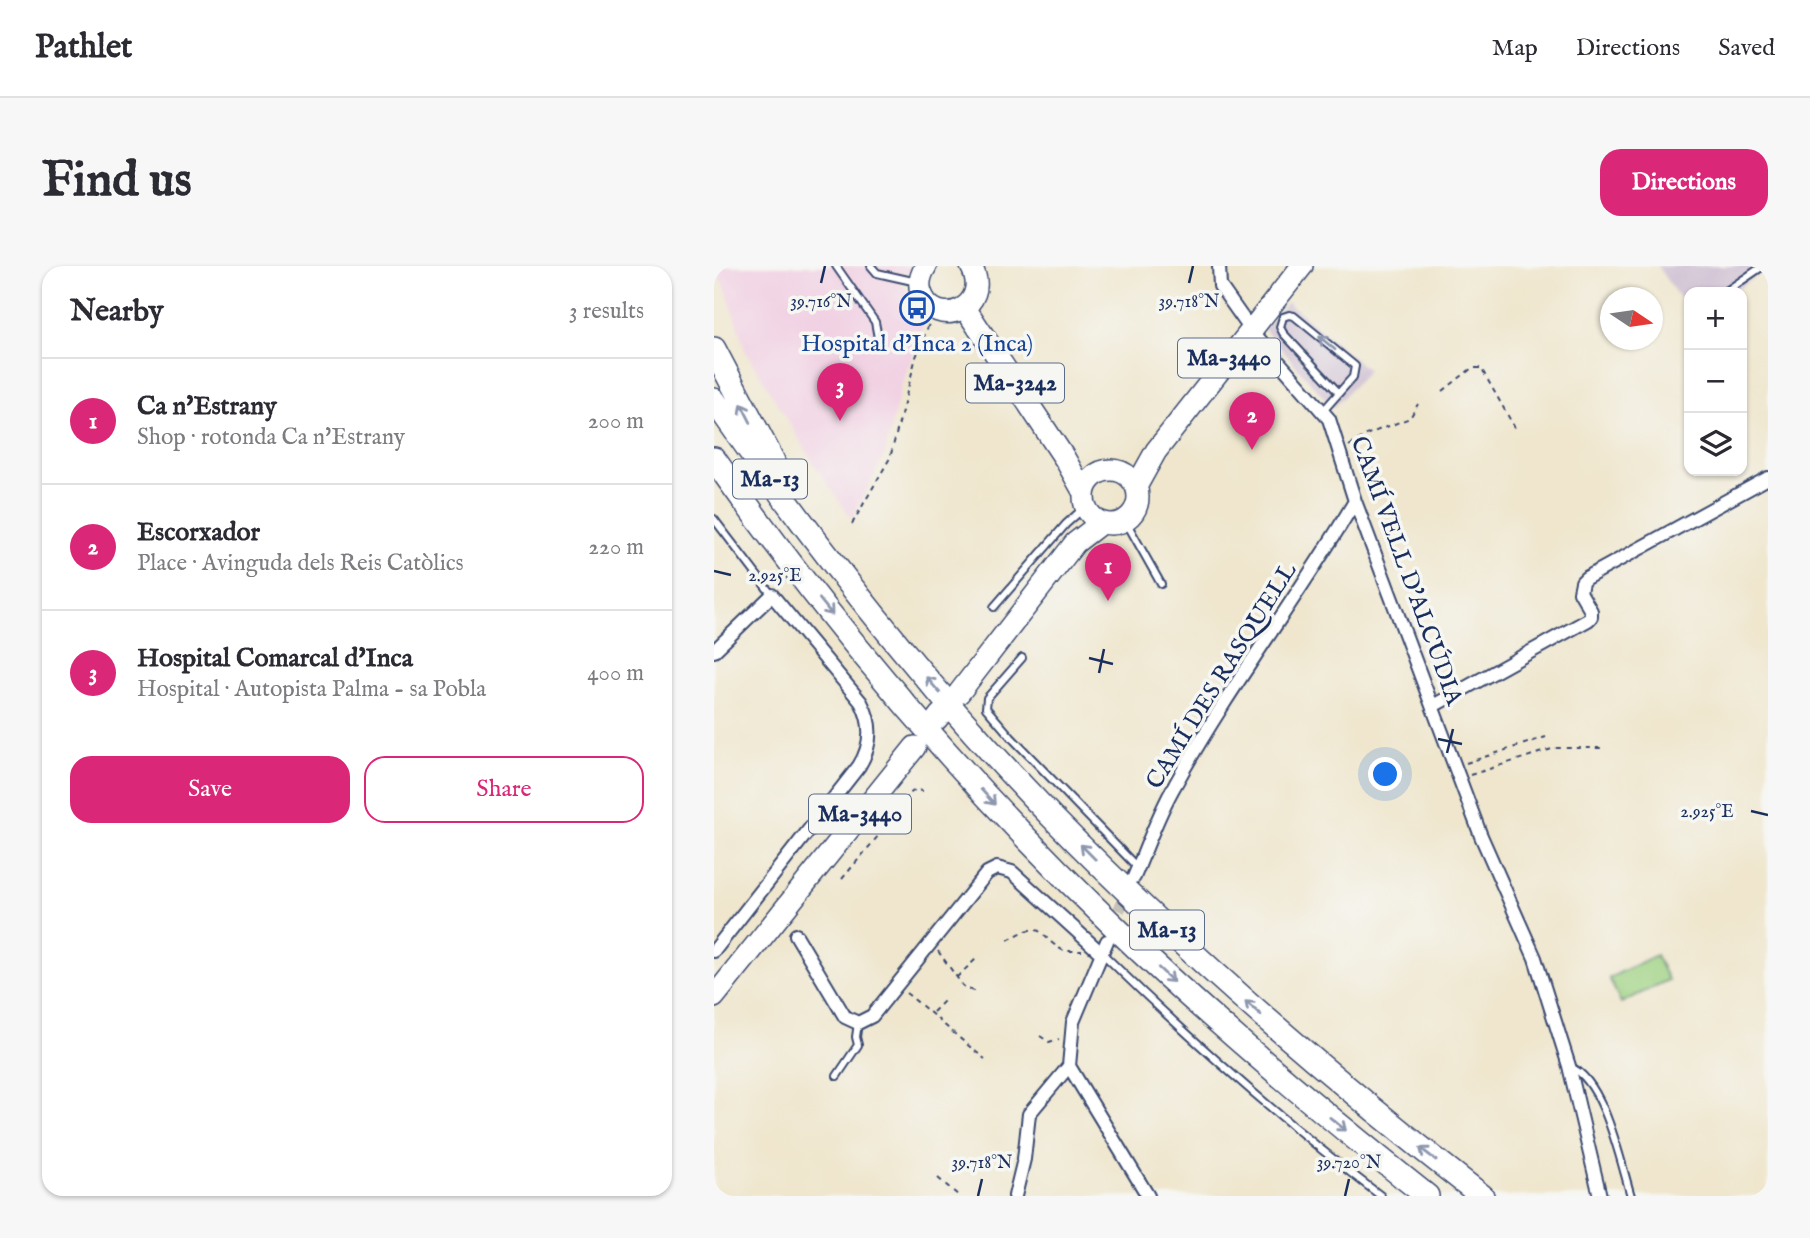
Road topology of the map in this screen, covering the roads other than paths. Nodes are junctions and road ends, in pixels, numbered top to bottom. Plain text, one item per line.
1 (871, 266) edge
2 (971, 266) edge
3 (1219, 266) edge
4 (1302, 266) edge
5 (1763, 266) edge
6 (839, 267) edge
7 (923, 274) edge
8 (1732, 287) edge
9 (965, 308) junction
10 (1251, 330) junction
11 (879, 343) dead end
12 (714, 349) edge
13 (1339, 393) junction
14 (714, 400) edge
15 (1322, 411) junction
16 (1065, 458) junction
17 (714, 459) edge
18 (1099, 472) junction
19 (1768, 478) edge
20 (1130, 480) junction
21 (714, 483) edge
22 (1355, 502) junction
23 (1090, 509) junction
24 (714, 519) edge
25 (1125, 520) junction
26 (783, 554) junction
27 (829, 557) junction
28 (1161, 584) dead end
29 (772, 595) junction
30 (994, 607) dead end
31 (714, 651) edge
32 (1022, 658) dead end
33 (958, 692) dead end
34 (1433, 706) junction
35 (915, 747) dead end
36 (1136, 873) joint
37 (796, 935) dead end
38 (1101, 947) junction
39 (714, 951) edge
40 (714, 998) edge
41 (858, 1023) junction
42 (1069, 1066) junction
43 (1569, 1066) junction
44 (837, 1076) dead end
45 (1015, 1196) edge
46 (1148, 1196) edge
47 (1381, 1196) edge
48 (1427, 1196) edge
49 (1482, 1196) edge
50 (1600, 1196) edge
51 (1631, 1196) edge

1 - 7 lane
2 - 9 main road
3 - 10 street, CAMÍ VELL D'ALCÚDIA
4 - 10 main road, Ma-3440
5 - 8 lane
6 - 11 lane
7 - 9 main road
9 - 16 main road, Ma-3242
10 - 15 street, CAMÍ VELL D'ALCÚDIA
10 - 20 main road, Ma-3440
27 -> 12 highway
13 -> 13 lane
13 - 15 lane
14 - 27 highway, Ma-13
15 - 22 street, CAMÍ VELL D'ALCÚDIA
16 - 18 main road
16 - 23 main road, Ma-3242
17 - 26 highway, Ma-13
18 - 20 main road
18 - 23 main road
19 - 34 street
20 - 25 main road
21 - 26 highway
22 - 34 street, CAMÍ VELL D'ALCÚDIA
22 - 36 street, CAMÍ DES RASQUELL
23 - 25 main road
23 - 30 lane
23 - 33 main road
24 - 29 lane
25 - 28 lane
26 -> 48 highway, Ma-13
49 -> 27 highway, Ma-13
29 - 31 street
29 - 39 street
32 - 36 lane
34 - 43 street, CAMÍ VELL D'ALCÚDIA
35 - 40 main road, Ma-3440
37 - 41 street
38 - 41 street
38 - 42 street
38 - 47 lane
41 - 44 lane
42 - 45 street
42 - 46 street
43 - 50 street, CAMÍ VELL D'ALCÚDIA
43 - 51 lane

